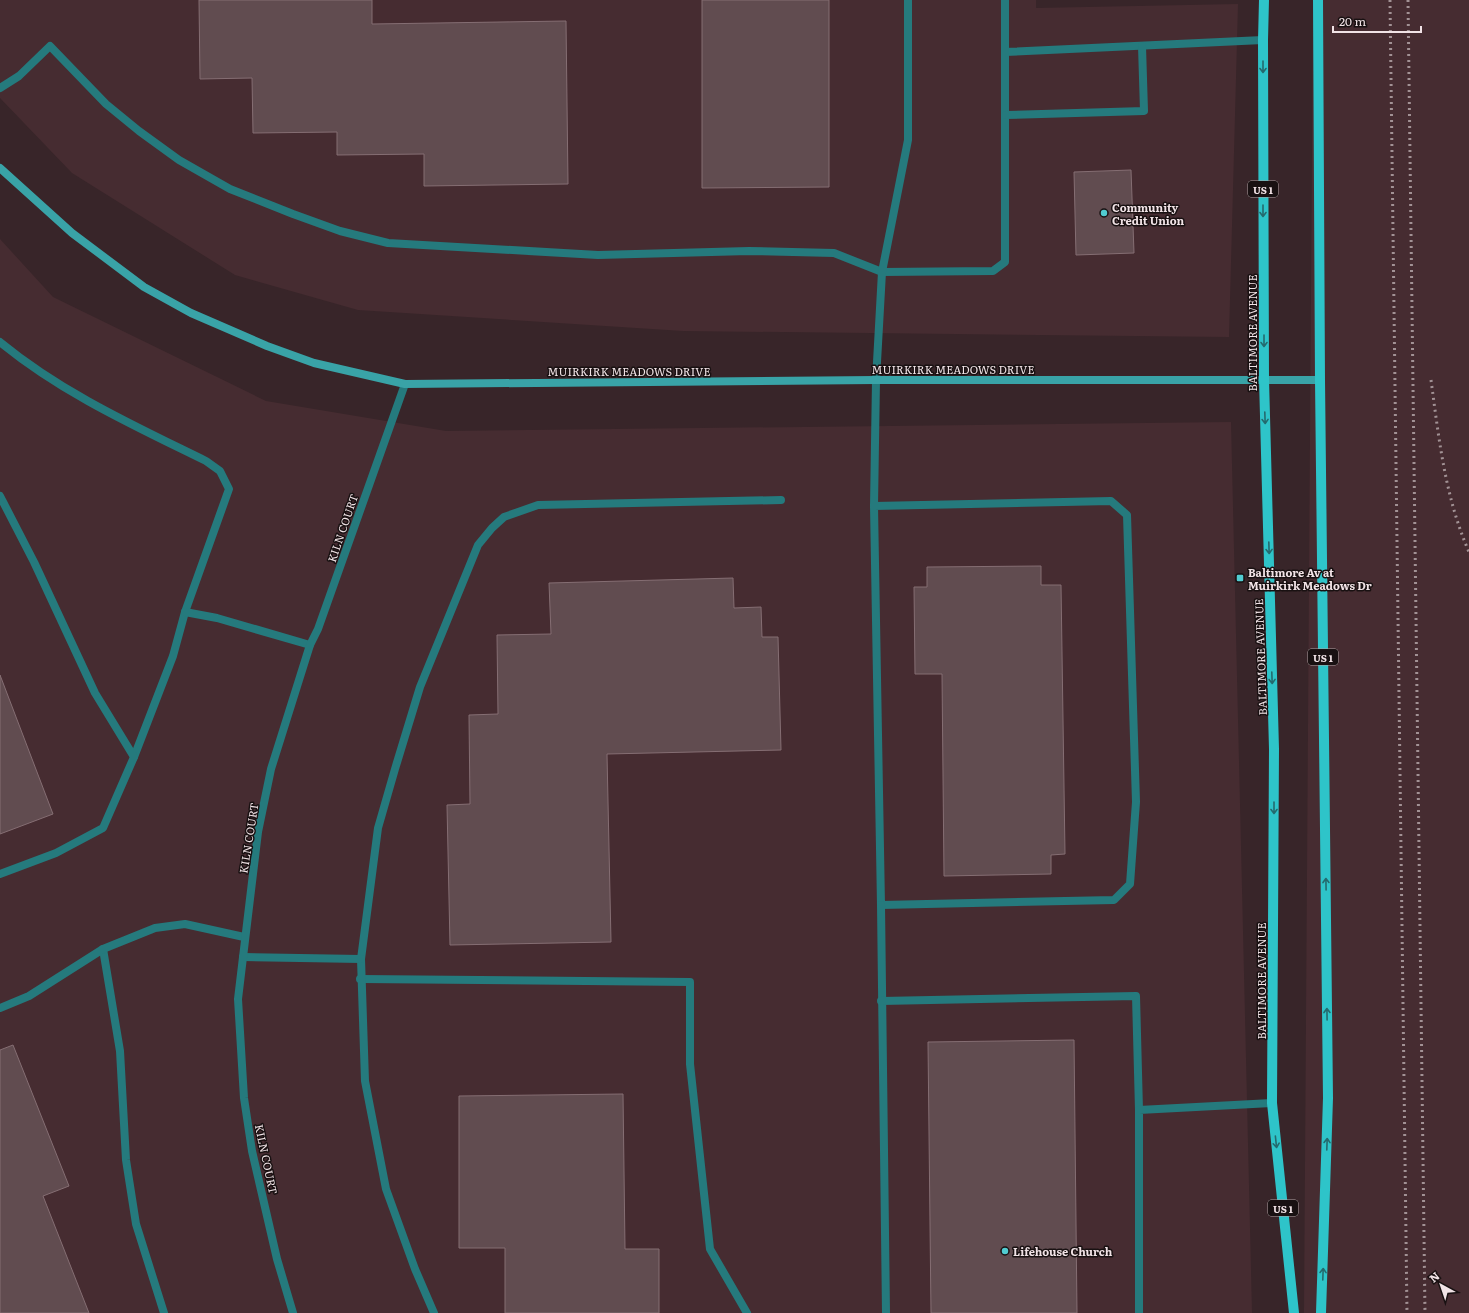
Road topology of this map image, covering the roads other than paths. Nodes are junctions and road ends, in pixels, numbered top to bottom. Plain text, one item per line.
1 (908, 0) edge
2 (1005, 0) edge
3 (1264, 0) edge
4 (1318, 0) edge
5 (1262, 40) junction
6 (1142, 46) junction
7 (1005, 52) junction
8 (0, 88) edge
9 (1006, 115) junction
10 (0, 168) edge
11 (882, 272) junction
12 (0, 342) edge
13 (1264, 379) junction
14 (876, 380) junction
15 (1320, 380) junction
16 (405, 384) junction
17 (0, 496) edge
18 (781, 500) dead end
19 (874, 506) junction
20 (185, 612) junction
21 (310, 645) junction
22 (134, 757) junction
23 (0, 874) edge
24 (881, 905) junction
25 (244, 937) junction
26 (103, 949) junction
27 (243, 957) junction
28 (361, 959) junction
29 (360, 978) junction
30 (881, 1001) junction
31 (0, 1008) edge
32 (1272, 1103) junction
33 (1139, 1110) junction
34 (164, 1313) edge
35 (293, 1313) edge
36 (434, 1313) edge
37 (748, 1313) edge
38 (886, 1313) edge
39 (1139, 1313) edge
40 (1294, 1313) edge
41 (1321, 1313) edge

1 - 11 street
2 - 7 street
3 - 5 main road, BALTIMORE AVENUE / US 1
4 - 15 main road, US 1
5 - 6 street
5 -> 13 main road, BALTIMORE AVENUE / US 1
6 - 7 street
6 - 9 street
7 - 9 street
8 - 11 street
9 - 11 street
10 - 16 main road, MUIRKIRK MEADOWS DRIVE
11 - 14 street
12 - 20 street
13 - 14 main road, MUIRKIRK MEADOWS DRIVE
13 - 15 main road, MUIRKIRK MEADOWS DRIVE
13 -> 32 main road, BALTIMORE AVENUE / US 1
14 - 16 main road, MUIRKIRK MEADOWS DRIVE
14 - 19 street
41 -> 15 main road, US 1
16 - 21 street, KILN COURT
17 - 22 street
18 - 28 street
19 - 24 street
19 - 24 street
20 - 21 street
20 - 22 street
21 - 25 street, KILN COURT
22 - 23 street
24 - 30 street
25 - 26 street
25 - 27 street, KILN COURT
26 - 31 street
26 - 34 street
27 - 28 street
27 - 35 street, KILN COURT
28 - 29 street
29 - 36 street
29 - 37 street
30 - 33 street
30 - 38 street
32 - 33 street
32 -> 40 main road, BALTIMORE AVENUE / US 1
33 - 39 street

